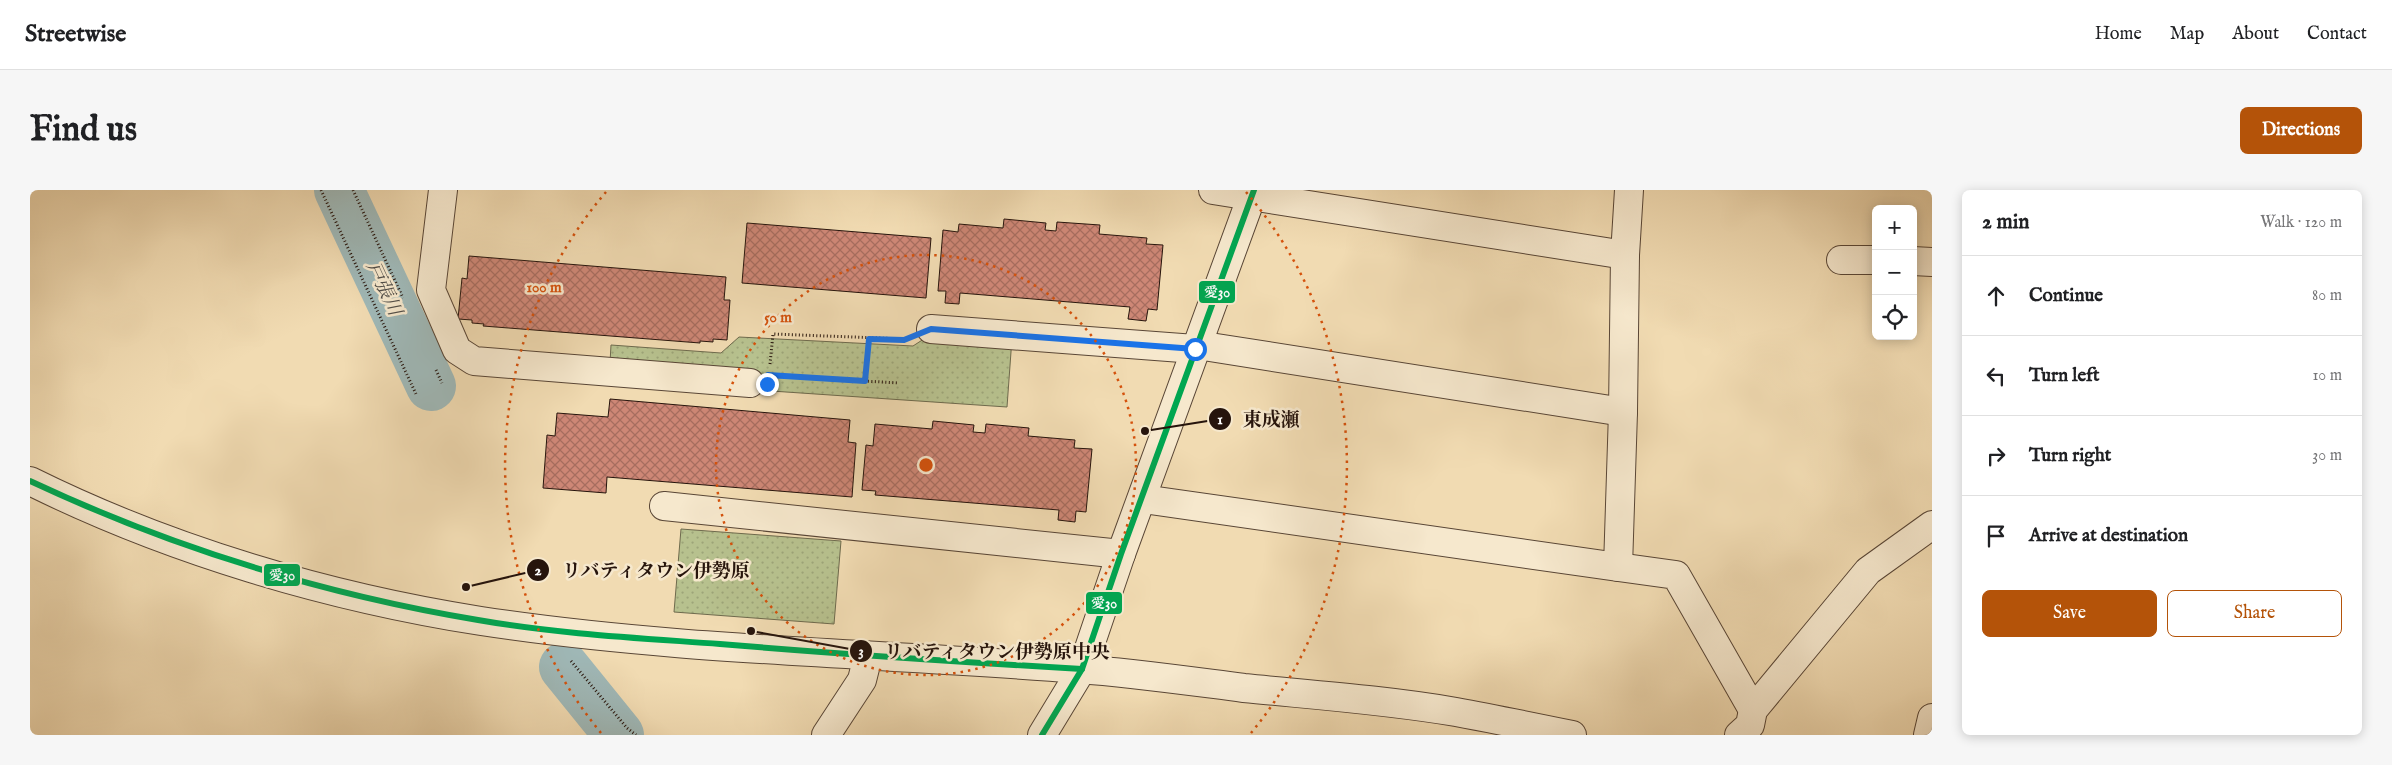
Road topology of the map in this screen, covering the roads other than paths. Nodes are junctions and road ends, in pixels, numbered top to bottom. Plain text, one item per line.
1 (443, 190) edge
2 (1214, 190) edge
3 (1628, 190) edge
4 (1253, 194) edge
5 (1625, 255) junction
6 (1841, 260) dead end
7 (1872, 260) edge
8 (1917, 261) edge
9 (1932, 262) edge
10 (931, 329) road end
11 (1196, 347) junction
12 (759, 379) road end
13 (1623, 412) junction
14 (30, 481) edge
15 (1143, 499) junction
16 (664, 506) dead end
17 (1932, 525) edge
18 (1121, 554) junction
19 (1618, 567) junction
20 (868, 656) junction
21 (1082, 669) junction
22 (1753, 710) junction
23 (1932, 718) edge
24 (826, 735) edge
25 (1042, 735) edge
26 (1572, 735) edge
27 (1739, 735) edge
28 (1928, 735) edge

1 - 12 street
2 - 4 street
3 - 5 street
4 - 5 street
4 - 11 street
5 - 13 street
6 - 7 street
8 - 9 street
10 - 11 street
11 - 13 street
11 - 15 street
13 - 19 street
14 - 20 street
15 - 18 street
15 - 19 street
16 - 18 street
17 - 22 street
18 - 21 street
19 - 22 street
20 - 21 street
20 - 24 street
21 - 25 street
21 - 26 street
22 - 27 street
23 - 28 street

